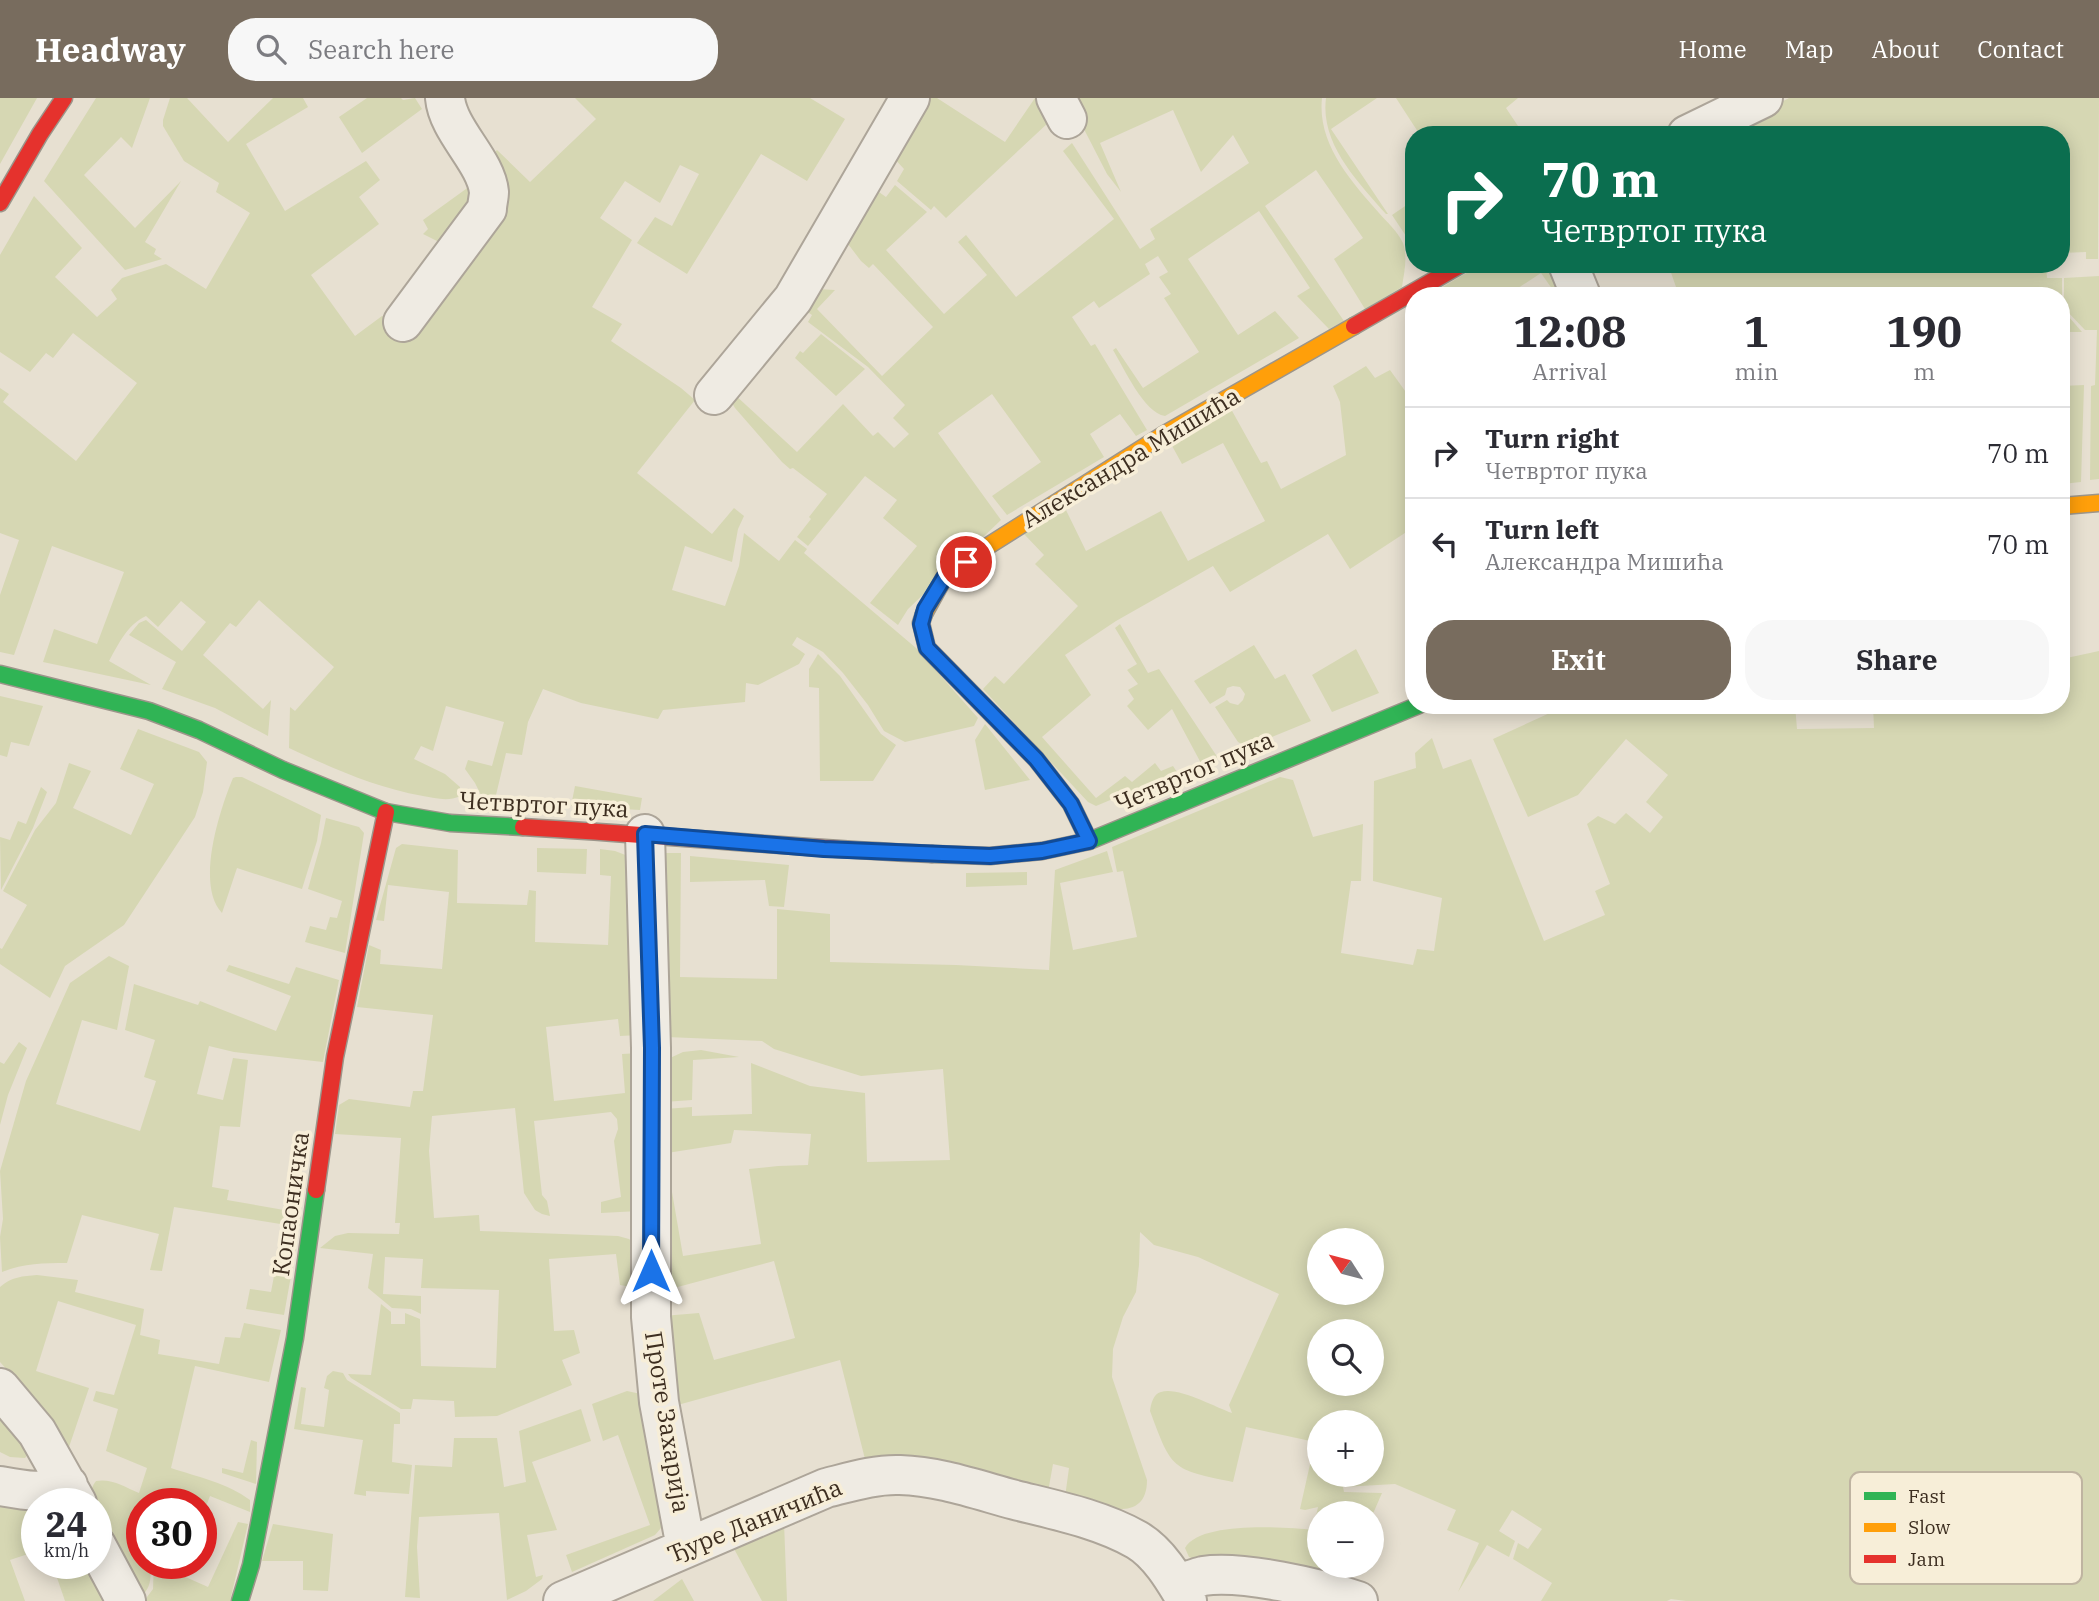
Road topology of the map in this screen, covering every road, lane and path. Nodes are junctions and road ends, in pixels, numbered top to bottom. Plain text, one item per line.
1 (64, 98) edge
2 (446, 98) edge
3 (910, 98) edge
4 (1763, 98) edge
5 (1705, 126) edge
6 (0, 203) edge
7 (1446, 273) edge
8 (1422, 287) edge
9 (1405, 297) edge
10 (403, 322) dead end
11 (714, 395) dead end
12 (2099, 503) edge
13 (2070, 505) edge
14 (0, 674) edge
15 (1405, 711) edge
16 (386, 812) junction
17 (645, 834) junction
18 (1089, 841) junction
19 (0, 1388) edge
20 (0, 1486) edge
21 (69, 1488) edge
22 (21, 1489) edge
23 (686, 1548) junction
24 (112, 1575) edge
25 (1182, 1593) edge
26 (126, 1601) edge
27 (240, 1601) edge
28 (563, 1601) edge
29 (1358, 1601) edge

1 - 6 street
2 - 10 street
3 - 11 street
4 - 5 street
7 - 8 street, Александра Мишића
9 - 18 street, Александра Мишића
12 - 13 street
14 - 16 street, Четвртог пука
15 - 18 street, Четвртог пука
16 - 17 street, Четвртог пука
16 - 27 street, Копаоничка
17 - 18 street, Четвртог пука
17 - 23 street, Проте Захарија
19 - 21 street
20 - 22 street
23 - 25 street, Ђуре Даничића
23 - 28 street, Ђуре Даничића
24 - 26 street
25 - 29 street, Ђуре Даничића

